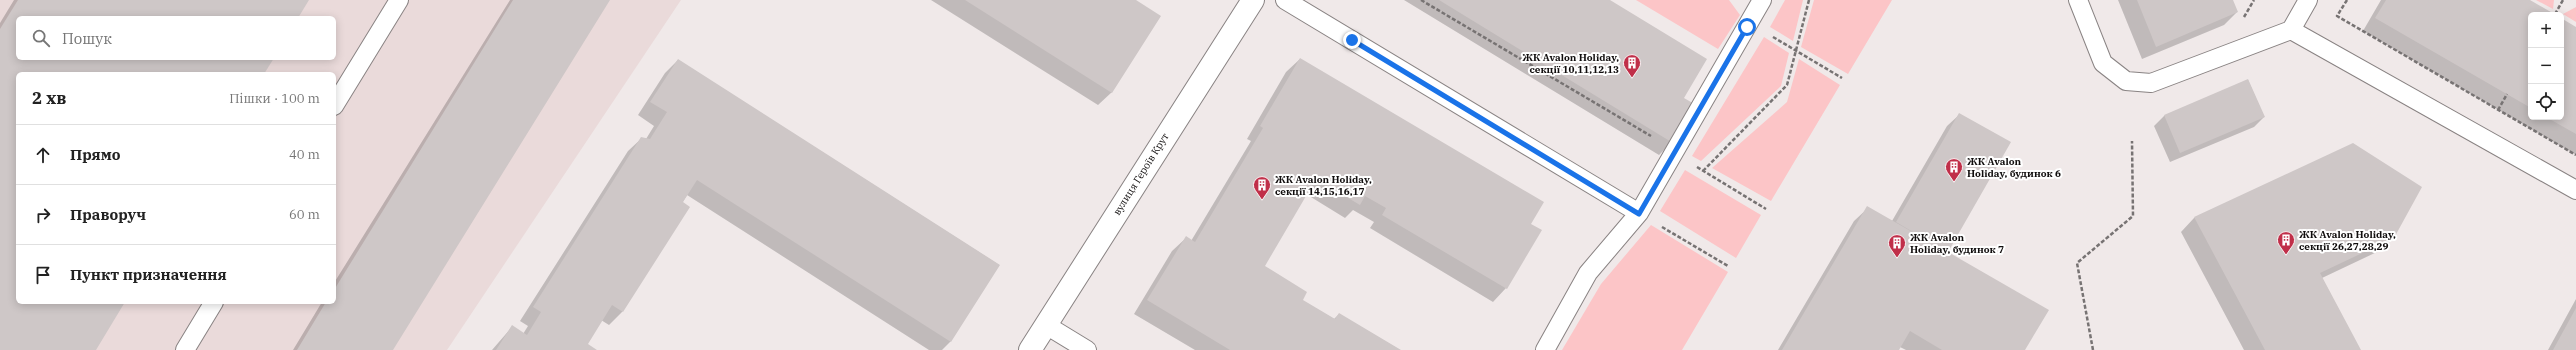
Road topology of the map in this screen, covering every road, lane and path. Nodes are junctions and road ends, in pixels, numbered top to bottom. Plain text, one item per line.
1 (399, 0) edge
2 (1285, 0) edge
3 (1421, 0) edge
4 (1762, 0) edge
5 (1809, 0) edge
6 (2078, 0) edge
7 (2308, 0) edge
8 (2347, 0) edge
9 (2563, 0) edge
10 (1248, 2) edge
11 (2556, 12) edge
12 (2291, 30) junction
13 (1770, 35) dead end
14 (1796, 51) junction
15 (1842, 78) dead end
16 (2507, 94) dead end
17 (336, 103) edge
18 (2498, 110) junction
19 (1658, 140) dead end
20 (2132, 141) dead end
21 (2576, 155) edge
22 (1692, 164) dead end
23 (1703, 170) junction
24 (2576, 190) edge
25 (1766, 209) dead end
26 (1639, 214) junction
27 (1728, 266) dead end
28 (213, 304) edge
29 (1046, 325) junction
30 (185, 350) edge
31 (1030, 350) edge
32 (1087, 350) edge
33 (1545, 350) edge
34 (2093, 350) edge

1 - 17 lane
2 - 26 lane
3 - 19 path
4 - 26 lane
5 - 14 path
6 - 12 lane
7 - 12 lane
8 - 18 path
9 - 11 path
10 - 29 street, вулиця Героїв Крут
12 - 24 lane
13 - 14 path
14 - 15 path
14 - 23 path
16 - 18 path
18 - 21 path
20 - 34 path
22 - 23 path
23 - 25 path
26 - 27 path
26 - 33 lane
28 - 30 lane
29 - 31 street, вулиця Героїв Крут
29 - 32 lane

